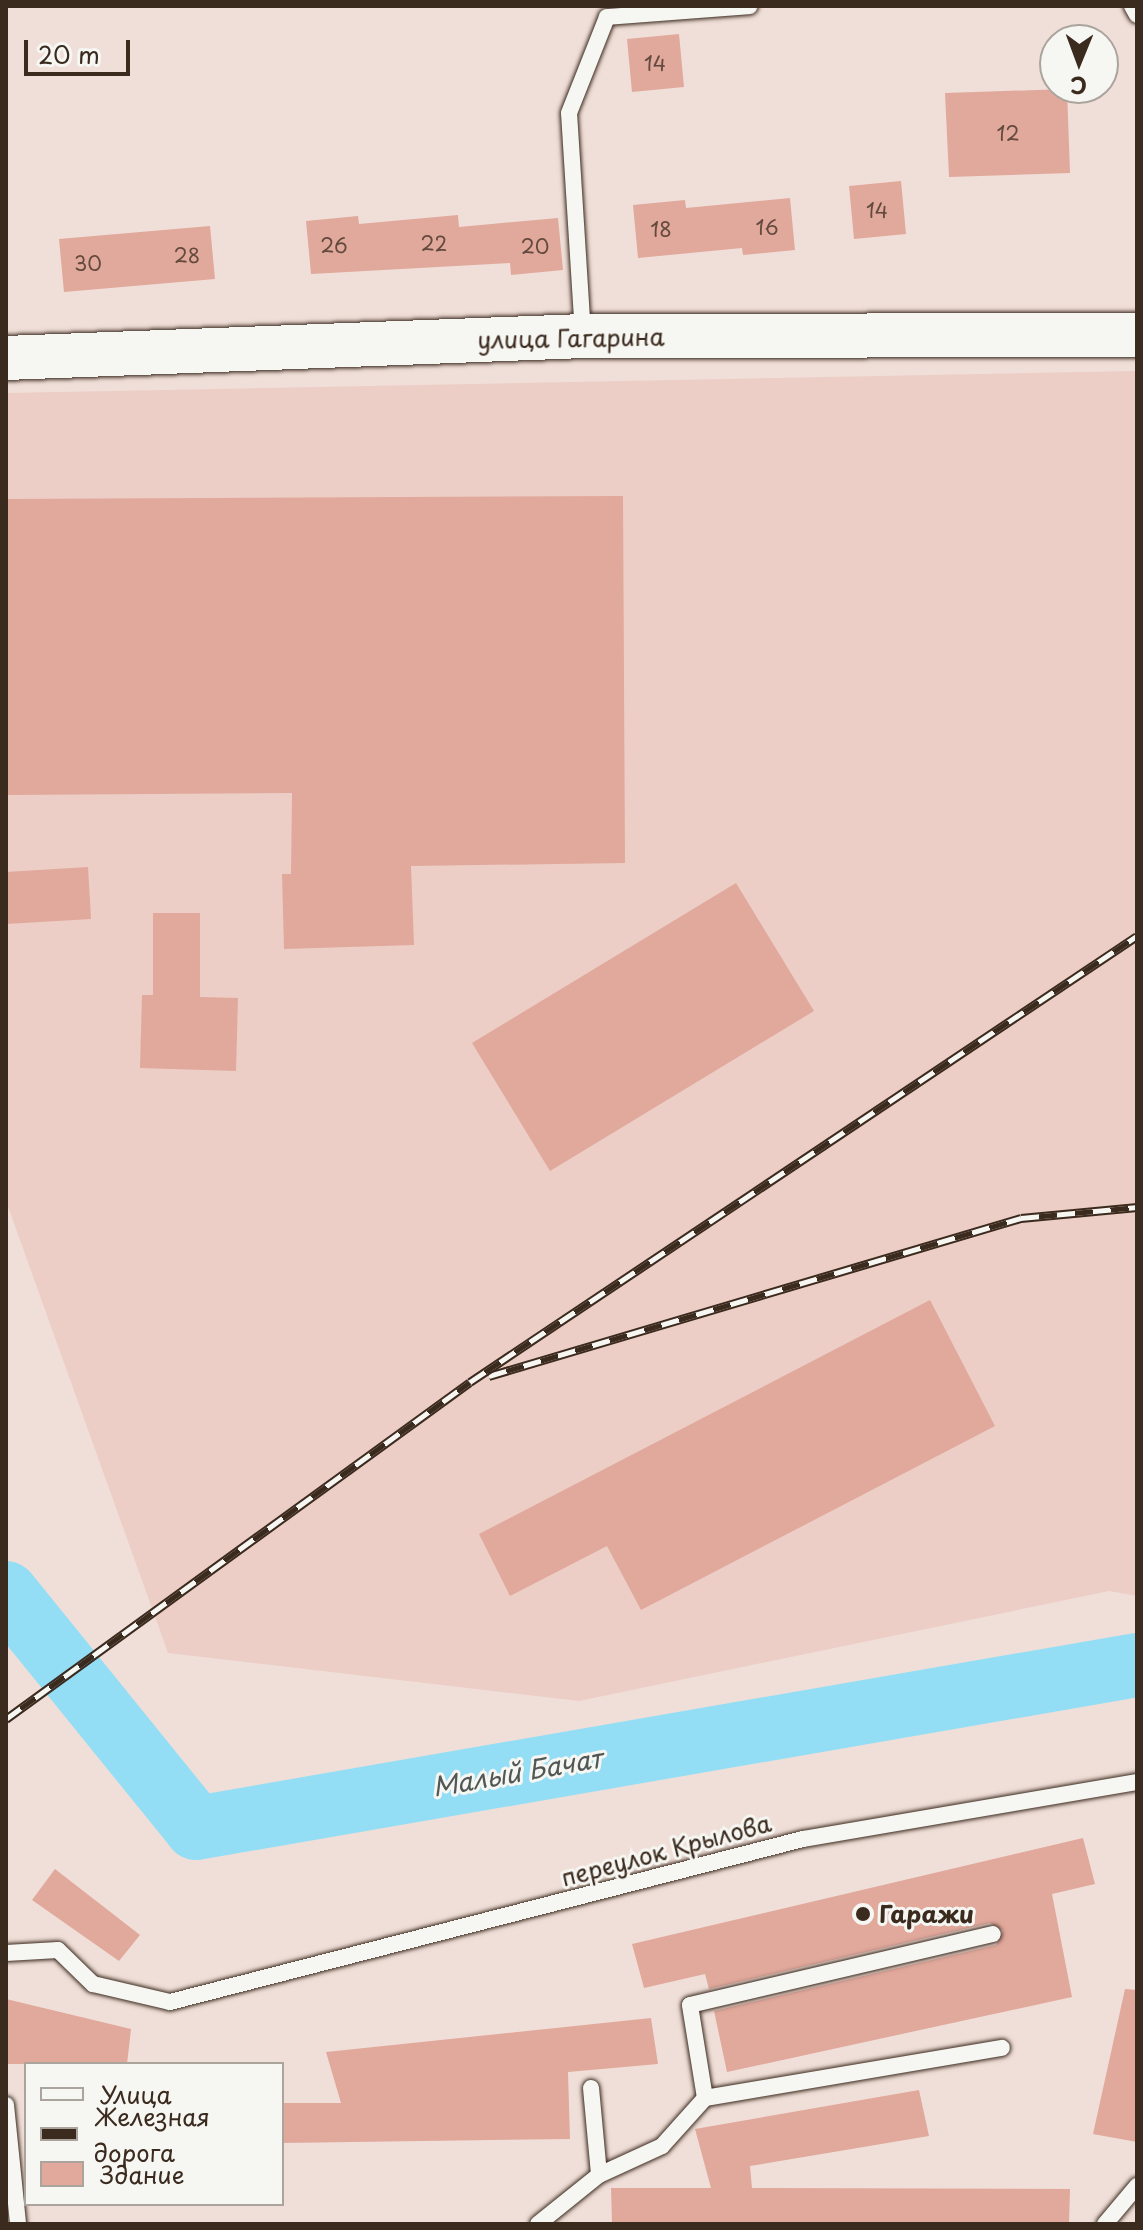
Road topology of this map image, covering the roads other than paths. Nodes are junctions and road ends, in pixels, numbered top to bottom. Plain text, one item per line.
1 (750, 6) edge
2 (1132, 6) edge
3 (604, 11) edge
4 (1137, 15) edge
5 (1137, 335) edge
6 (584, 336) junction
7 (6, 358) edge
8 (1137, 1782) edge
9 (993, 1934) dead end
10 (6, 1953) edge
11 (1002, 2048) dead end
12 (591, 2088) dead end
13 (705, 2098) junction
14 (6, 2105) edge
15 (599, 2175) junction
16 (1137, 2186) edge
17 (18, 2224) edge
18 (538, 2224) edge
19 (1105, 2224) edge

1 - 3 lane
2 - 4 lane
3 - 6 lane
5 - 6 street, улица Гагарина
6 - 7 street, улица Гагарина
8 - 10 lane, переулок Крылова
9 - 13 lane
11 - 13 lane
12 - 15 lane
13 - 15 lane
14 - 17 lane
15 - 18 lane
16 - 19 lane

